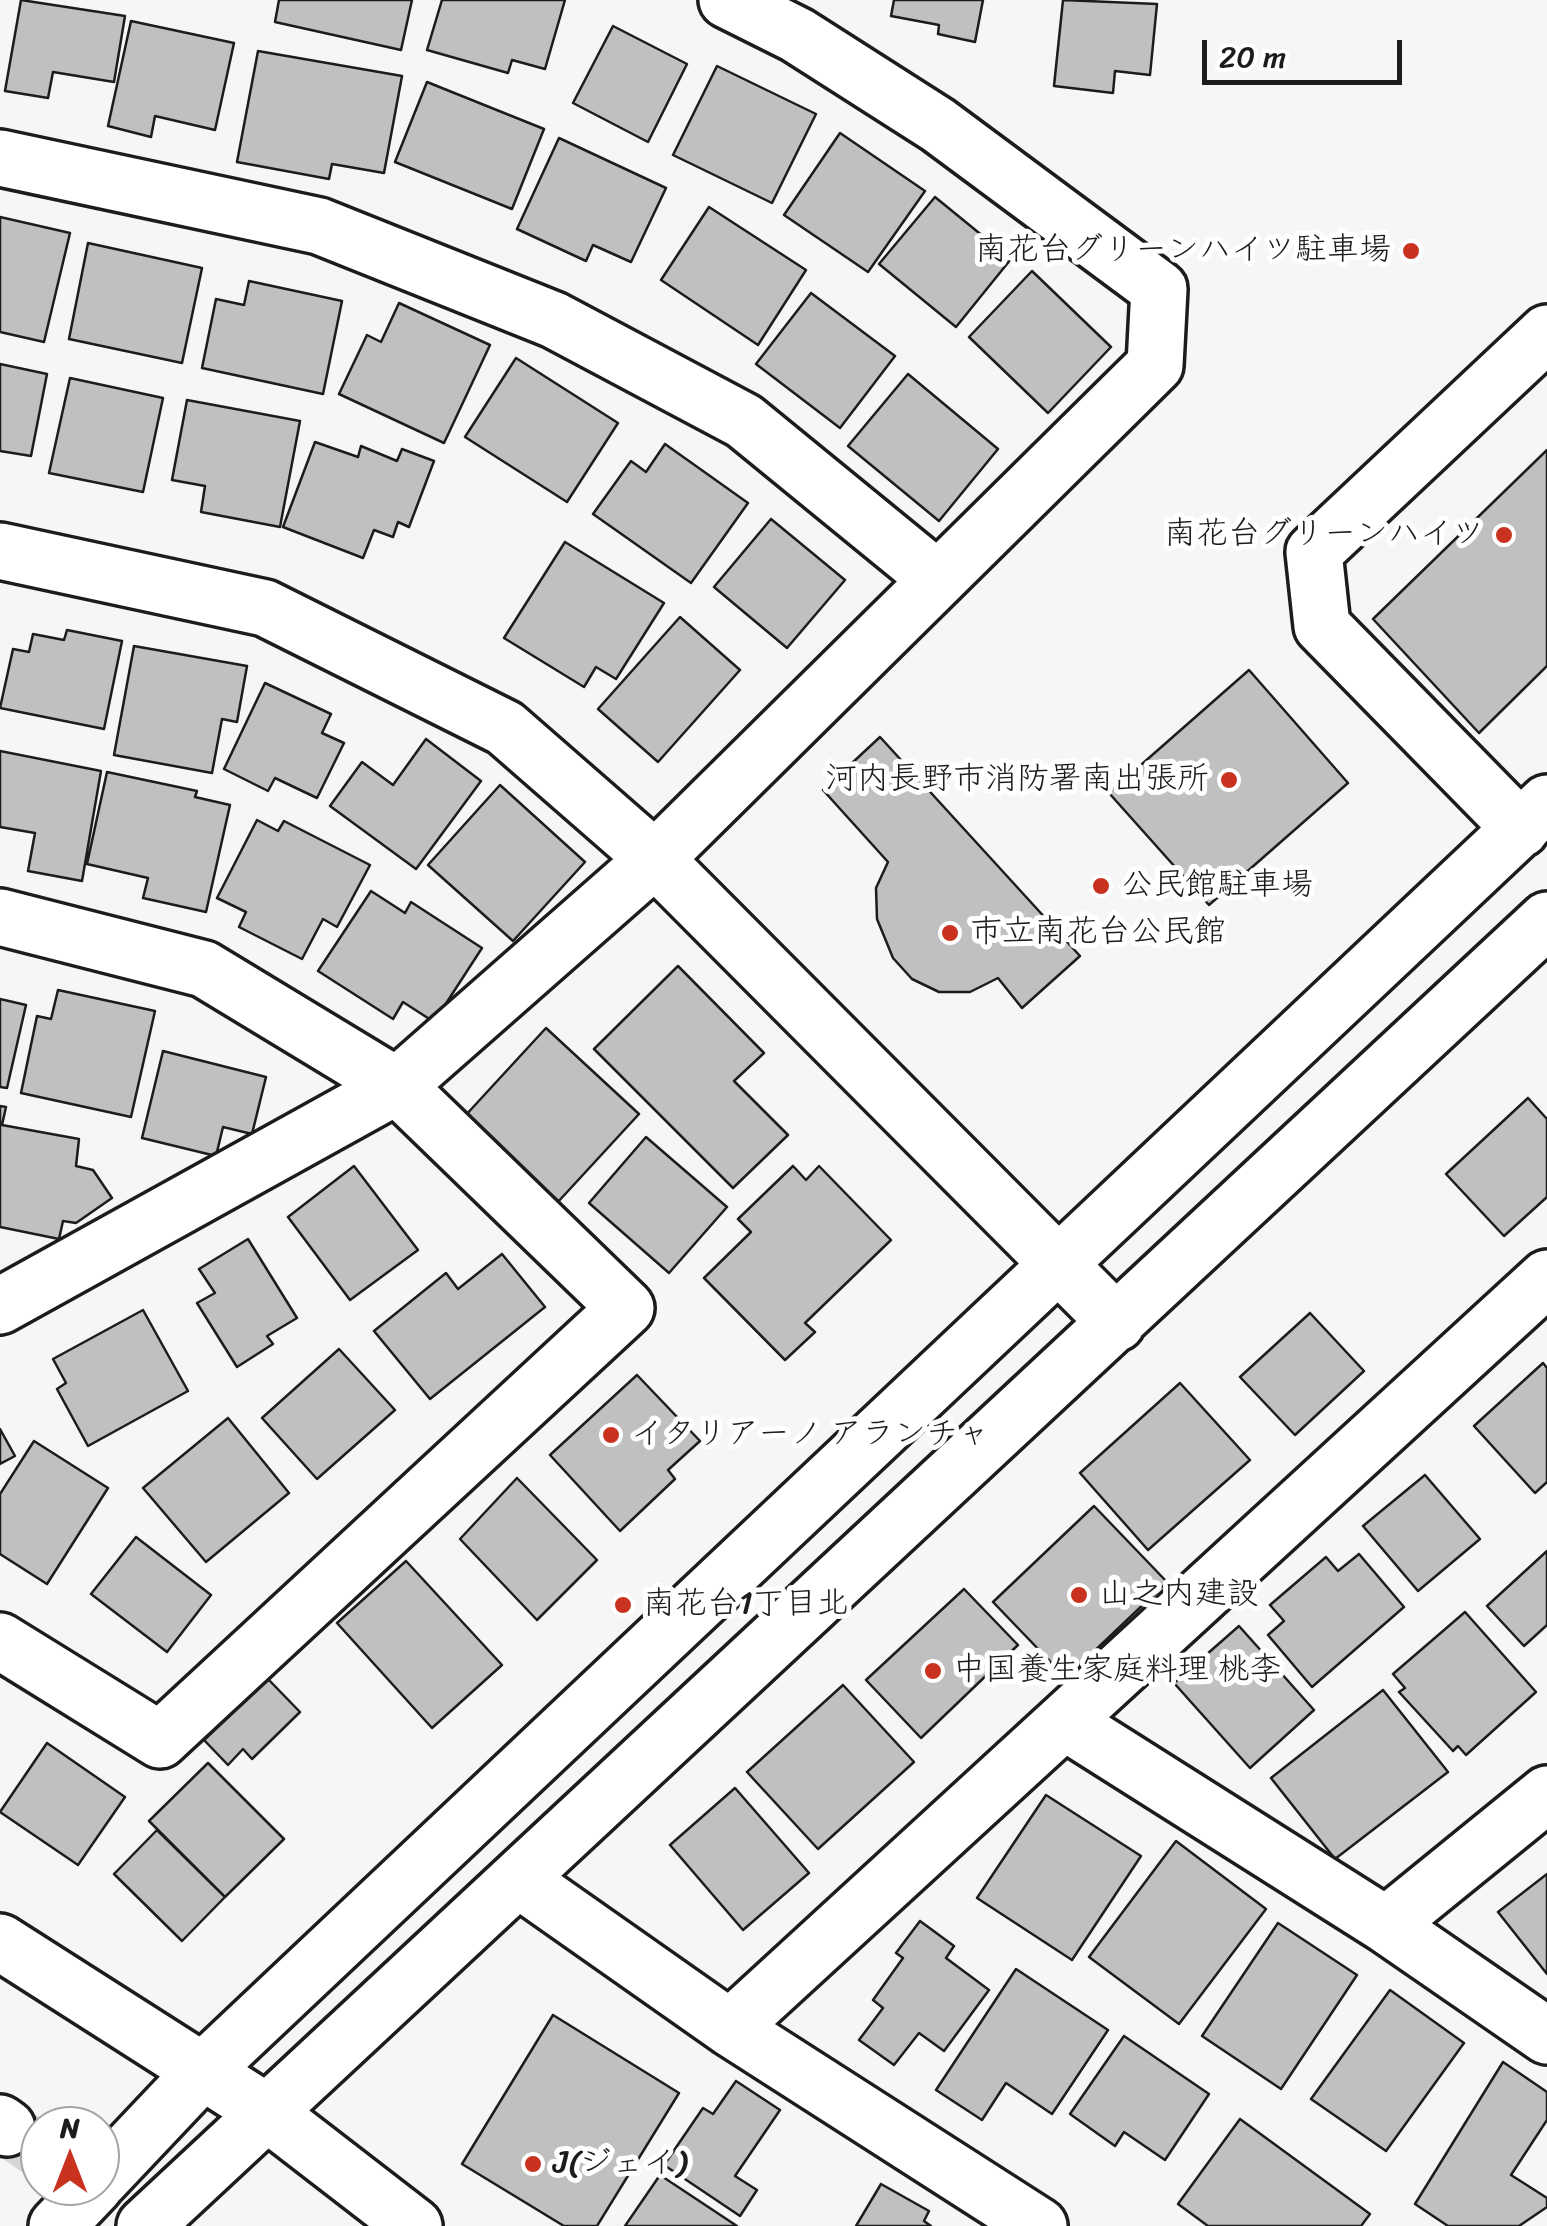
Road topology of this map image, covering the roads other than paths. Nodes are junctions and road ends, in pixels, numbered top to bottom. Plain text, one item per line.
1 (727, 0) edge
2 (0, 158) edge
3 (1547, 332) edge
4 (0, 551) edge
5 (936, 578) junction
6 (1534, 816) edge
7 (655, 858) junction
8 (0, 917) edge
9 (1547, 920) edge
10 (398, 1086) junction
11 (1058, 1264) junction
12 (1547, 1278) edge
13 (6, 1298) edge
14 (1117, 1323) junction
15 (0, 1642) edge
16 (1065, 1722) junction
17 (1547, 1794) edge
18 (518, 1879) junction
19 (1386, 1925) junction
20 (0, 1942) edge
21 (730, 2028) junction
22 (1547, 2036) edge
23 (204, 2070) junction
24 (265, 2111) junction
25 (120, 2159) edge
26 (76, 2206) edge
27 (58, 2226) edge
28 (145, 2226) edge
29 (414, 2226) edge
30 (1039, 2226) edge

1 - 5 main road
2 - 5 main road
3 - 6 main road
4 - 7 main road
5 - 7 main road
6 - 11 main road
7 - 10 main road
7 - 11 main road
8 - 10 main road
9 - 14 main road
10 - 13 main road
10 - 15 main road
11 - 14 main road
11 - 23 main road
12 - 16 main road
14 - 18 main road
16 - 19 main road
16 - 21 main road
17 - 19 main road
18 - 21 main road
18 - 24 main road
19 - 22 main road
20 - 23 main road
21 - 30 main road
23 - 24 main road
23 - 25 main road
24 - 28 main road
24 - 29 main road
26 - 27 main road

